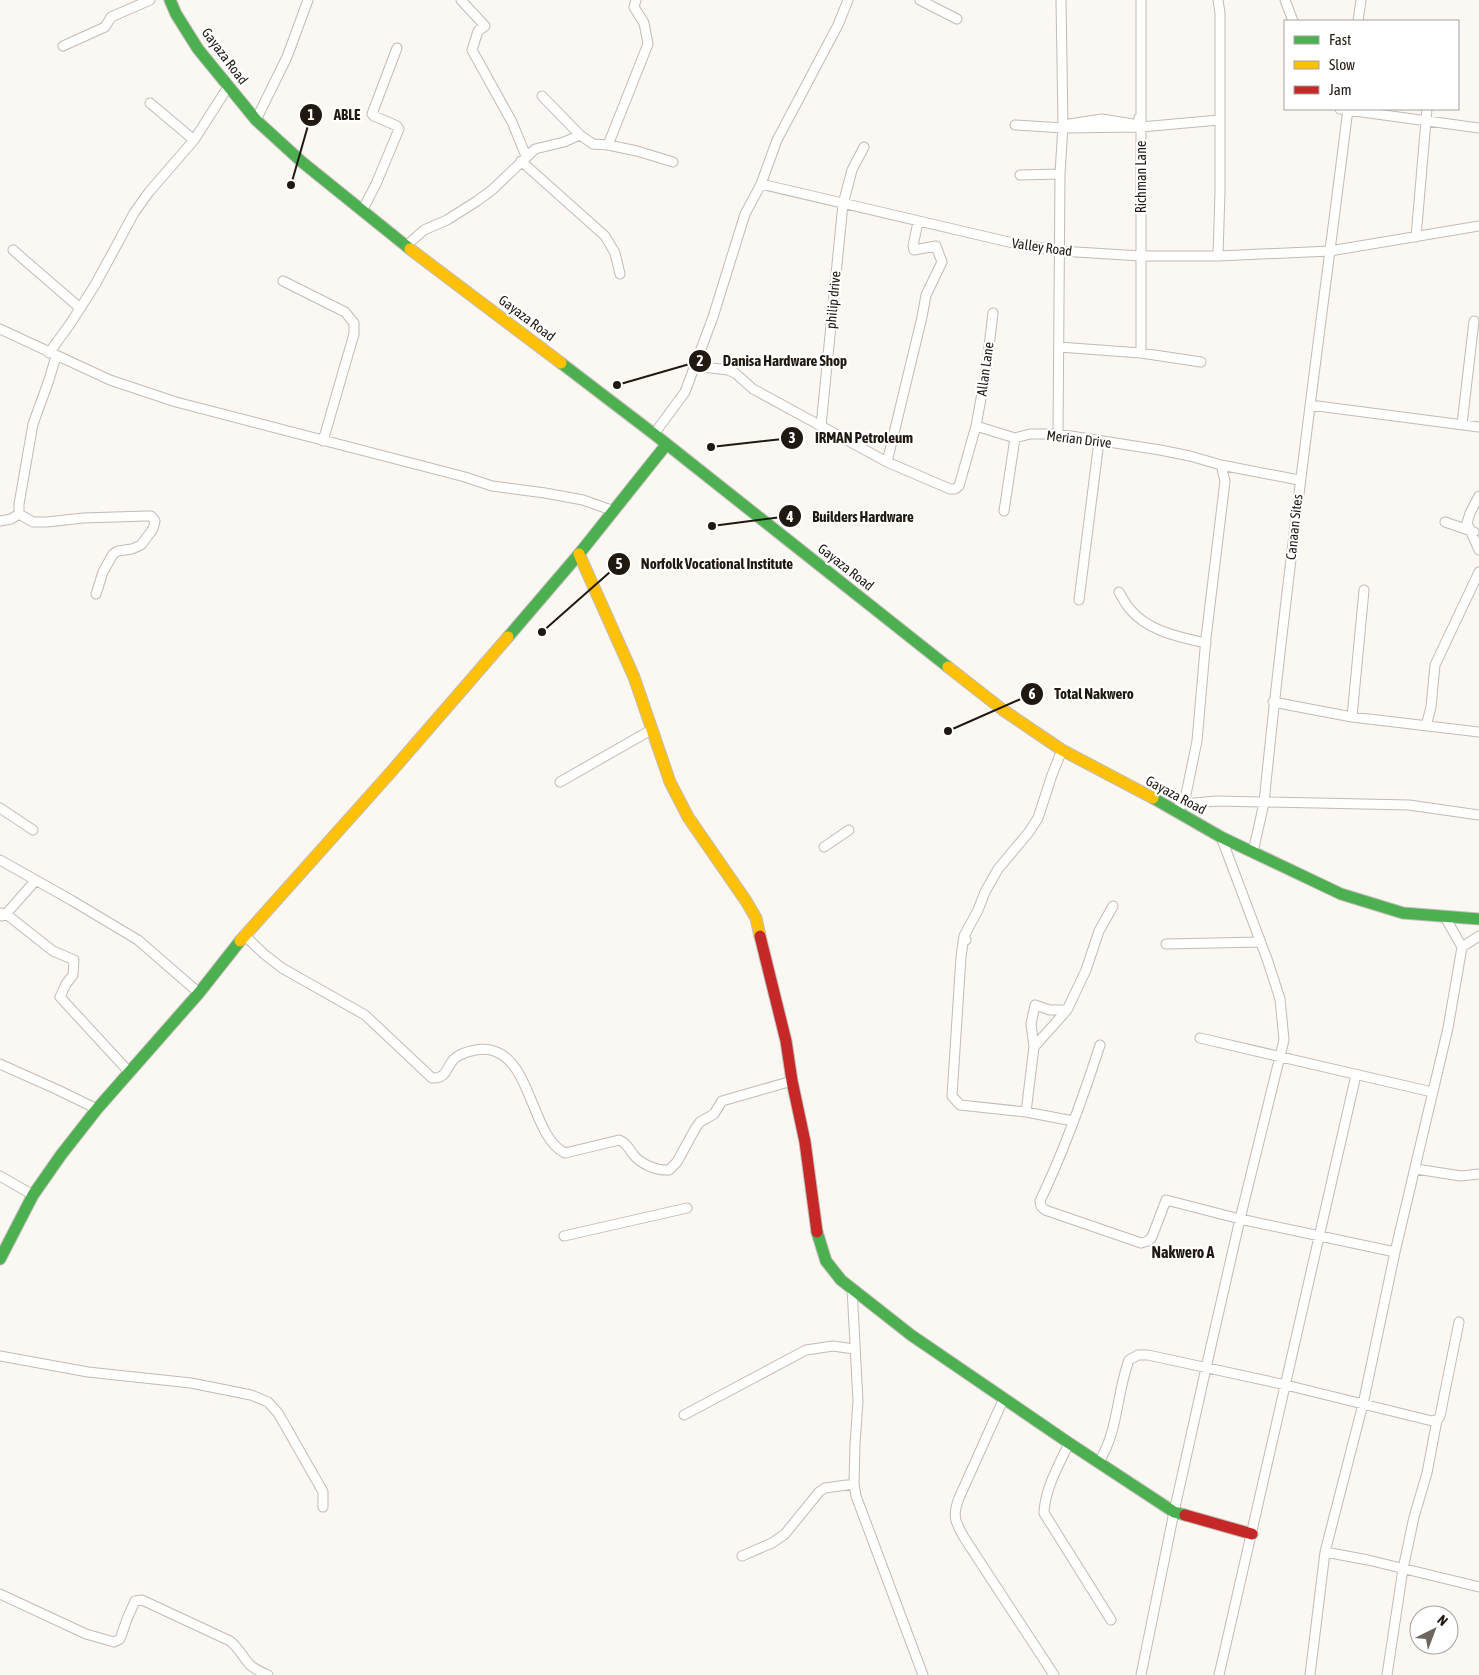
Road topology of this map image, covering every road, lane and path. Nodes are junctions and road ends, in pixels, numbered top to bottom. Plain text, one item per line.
1 (150, 0) edge
2 (170, 0) edge
3 (308, 0) edge
4 (461, 0) edge
5 (636, 0) edge
6 (848, 0) edge
7 (920, 0) edge
8 (1061, 0) edge
9 (1141, 0) edge
10 (1218, 0) edge
11 (1285, 0) edge
12 (1361, 0) edge
13 (957, 19) dead end
14 (1293, 20) edge
15 (1358, 20) edge
16 (63, 46) dead end
17 (397, 48) dead end
18 (228, 87) junction
19 (542, 96) dead end
20 (150, 103) dead end
21 (1345, 110) edge
22 (1352, 110) edge
23 (1427, 110) edge
24 (256, 120) junction
25 (1219, 120) junction
26 (1426, 121) junction
27 (1015, 125) dead end
28 (1063, 127) junction
29 (1141, 127) junction
30 (1479, 128) edge
31 (580, 135) junction
32 (194, 140) junction
33 (608, 145) junction
34 (864, 147) dead end
35 (524, 159) junction
36 (673, 162) dead end
37 (1020, 174) dead end
38 (1060, 174) junction
39 (761, 184) junction
40 (843, 204) junction
41 (362, 210) junction
42 (918, 222) junction
43 (1479, 226) edge
44 (1416, 237) junction
45 (407, 245) junction
46 (13, 250) dead end
47 (1060, 251) junction
48 (1330, 251) junction
49 (1141, 256) junction
50 (1218, 256) junction
51 (620, 274) dead end
52 (283, 280) dead end
53 (80, 308) junction
54 (993, 313) dead end
55 (1474, 321) dead end
56 (0, 329) edge
57 (1059, 347) junction
58 (52, 354) junction
59 (1141, 354) junction
60 (1201, 362) dead end
61 (695, 366) junction
62 (1310, 405) junction
63 (1462, 424) junction
64 (821, 426) junction
65 (976, 426) junction
66 (1479, 427) edge
67 (654, 434) junction
68 (1058, 434) junction
69 (1015, 438) junction
70 (323, 441) junction
71 (1099, 441) junction
72 (666, 444) junction
73 (888, 462) junction
74 (1221, 465) junction
75 (1299, 480) junction
76 (1479, 496) edge
77 (614, 511) junction
78 (1004, 511) dead end
79 (19, 514) junction
80 (0, 521) edge
81 (1445, 522) dead end
82 (1475, 532) edge
83 (1479, 550) edge
84 (579, 554) junction
85 (1479, 572) edge
86 (1364, 590) dead end
87 (1119, 592) dead end
88 (96, 594) dead end
89 (1079, 600) dead end
90 (1206, 643) junction
91 (1274, 702) junction
92 (1352, 717) junction
93 (1426, 726) junction
94 (651, 730) junction
95 (1479, 732) edge
96 (1062, 750) junction
97 (560, 782) dead end
98 (1264, 803) junction
99 (1179, 807) junction
100 (0, 808) edge
101 (1479, 816) edge
102 (33, 830) dead end
103 (849, 830) dead end
104 (1221, 837) junction
105 (824, 847) dead end
106 (1253, 852) junction
107 (0, 860) edge
108 (36, 880) junction
109 (1113, 906) dead end
110 (2, 915) edge
111 (1445, 917) junction
112 (1479, 920) edge
113 (244, 935) junction
114 (1479, 936) edge
115 (1260, 942) junction
116 (1166, 944) dead end
117 (1462, 947) junction
118 (199, 993) junction
119 (1067, 1010) junction
120 (1200, 1038) dead end
121 (1100, 1045) dead end
122 (1034, 1047) junction
123 (1279, 1058) junction
124 (0, 1064) edge
125 (130, 1073) junction
126 (1356, 1075) junction
127 (792, 1081) junction
128 (1432, 1092) junction
129 (97, 1110) junction
130 (1026, 1112) junction
131 (1073, 1121) junction
132 (1416, 1169) junction
133 (1479, 1174) edge
134 (0, 1176) edge
135 (32, 1195) junction
136 (687, 1208) dead end
137 (1240, 1219) junction
138 (1320, 1235) junction
139 (564, 1236) dead end
140 (1396, 1252) junction
141 (0, 1259) edge
142 (852, 1288) junction
143 (1459, 1322) dead end
144 (854, 1349) junction
145 (0, 1356) edge
146 (1206, 1368) junction
147 (1286, 1385) junction
148 (1004, 1398) junction
149 (1362, 1404) junction
150 (684, 1415) dead end
151 (1437, 1420) junction
152 (1069, 1443) junction
153 (1099, 1462) junction
154 (854, 1484) junction
155 (323, 1506) dead end
156 (1174, 1512) junction
157 (1252, 1534) junction
158 (1325, 1552) junction
159 (742, 1556) dead end
160 (1403, 1570) junction
161 (1479, 1587) edge
162 (0, 1594) edge
163 (1111, 1620) dead end
164 (268, 1675) edge
165 (923, 1675) edge
166 (1054, 1675) edge
167 (1141, 1675) edge
168 (1219, 1675) edge
169 (1310, 1675) edge
170 (1387, 1675) edge

1 - 16 street
2 - 18 street, Gayaza Road
3 - 24 street
4 - 35 street
5 - 33 street
6 - 39 street
7 - 13 street
8 - 28 street
9 - 28 street
9 - 29 street, Richman Lane
10 - 25 street
11 - 14 street
12 - 15 street
17 - 41 street
18 - 24 street, Gayaza Road
18 - 32 street
19 - 31 street
20 - 32 street
21 - 48 street, Canaan Sites
22 - 26 street
23 - 26 street
24 - 41 street, Gayaza Road
25 - 29 street
25 - 50 street
26 - 30 street
26 - 44 street
27 - 28 street
28 - 29 street
28 - 38 street
29 - 49 street, Richman Lane
31 - 33 street
31 - 35 street
32 - 53 street
33 - 36 street
34 - 40 street, philip drive
35 - 45 street
35 - 51 street
37 - 38 street
38 - 47 street
39 - 40 street, Valley Road
39 - 61 street
40 - 42 street, Valley Road
40 - 64 street, philip drive
41 - 45 street, Gayaza Road
42 - 47 street, Valley Road
42 - 73 street
43 - 44 street, Valley Road
44 - 48 street, Valley Road
45 - 67 street, Gayaza Road
46 - 53 street
47 - 49 street, Valley Road
47 - 57 street
48 - 50 street, Valley Road
48 - 62 street, Canaan Sites
49 - 50 street, Valley Road
49 - 59 street, Richman Lane
52 - 70 street
53 - 58 street
54 - 65 street, Allan Lane
55 - 63 street
56 - 58 street
57 - 59 street
57 - 68 street
58 - 70 street
58 - 79 street
59 - 60 street
61 - 64 street
61 - 67 street
62 - 63 street
62 - 75 street, Canaan Sites
63 - 66 street
64 - 73 street
65 - 69 street, Merian Drive
65 - 73 street
67 - 72 street, Gayaza Road
68 - 69 street, Merian Drive
68 - 71 street, Merian Drive
69 - 78 street
70 - 77 street
71 - 74 street, Merian Drive
71 - 89 street
72 - 77 street
72 - 96 street, Gayaza Road
74 - 75 street, Merian Drive
74 - 90 street
75 - 91 street, Canaan Sites
76 - 82 street
77 - 84 street
79 - 80 street
79 - 88 street
81 - 82 street
82 - 83 street
84 - 94 street
84 - 113 street
85 - 93 street
86 - 92 street
87 - 90 street
90 - 99 street
91 - 92 street
91 - 98 street, Canaan Sites
92 - 93 street
93 - 95 street
94 - 97 street
94 - 127 street
96 - 99 street, Gayaza Road
96 - 130 street
98 - 99 street
98 - 101 street
98 - 106 street, Canaan Sites
99 - 104 street, Gayaza Road
100 - 102 street
103 - 105 street
104 - 106 street, Gayaza Road
104 - 115 street
106 - 111 street, Gayaza Road
107 - 108 street
108 - 110 street
108 - 118 street
109 - 119 street
110 - 125 street
111 - 112 street, Gayaza Road
111 - 117 street
113 - 118 street
113 - 127 street
114 - 117 street
115 - 116 street
115 - 123 street
117 - 128 street
118 - 125 street
119 - 122 street
119 - 122 street
120 - 123 street
121 - 131 street
122 - 130 street
123 - 126 street
123 - 137 street
124 - 129 street
125 - 129 street
126 - 128 street
126 - 138 street
127 - 142 street
128 - 132 street
129 - 135 street
130 - 131 street
131 - 137 street
132 - 133 street
132 - 140 street
134 - 135 street
135 - 141 street
136 - 139 street
137 - 138 street
137 - 146 street
138 - 140 street
138 - 147 street
140 - 149 street
142 - 144 street
142 - 148 street
143 - 151 street
144 - 150 street
144 - 154 street
145 - 155 street
146 - 147 street
146 - 153 street
146 - 156 street
147 - 149 street
147 - 157 street
148 - 152 street
148 - 166 street
149 - 151 street
149 - 158 street
151 - 160 street
152 - 153 street
152 - 163 street
153 - 156 street
154 - 159 street
154 - 165 street
156 - 157 street
156 - 167 street
157 - 168 street
158 - 160 street
158 - 169 street
160 - 161 street
160 - 170 street
162 - 164 street

